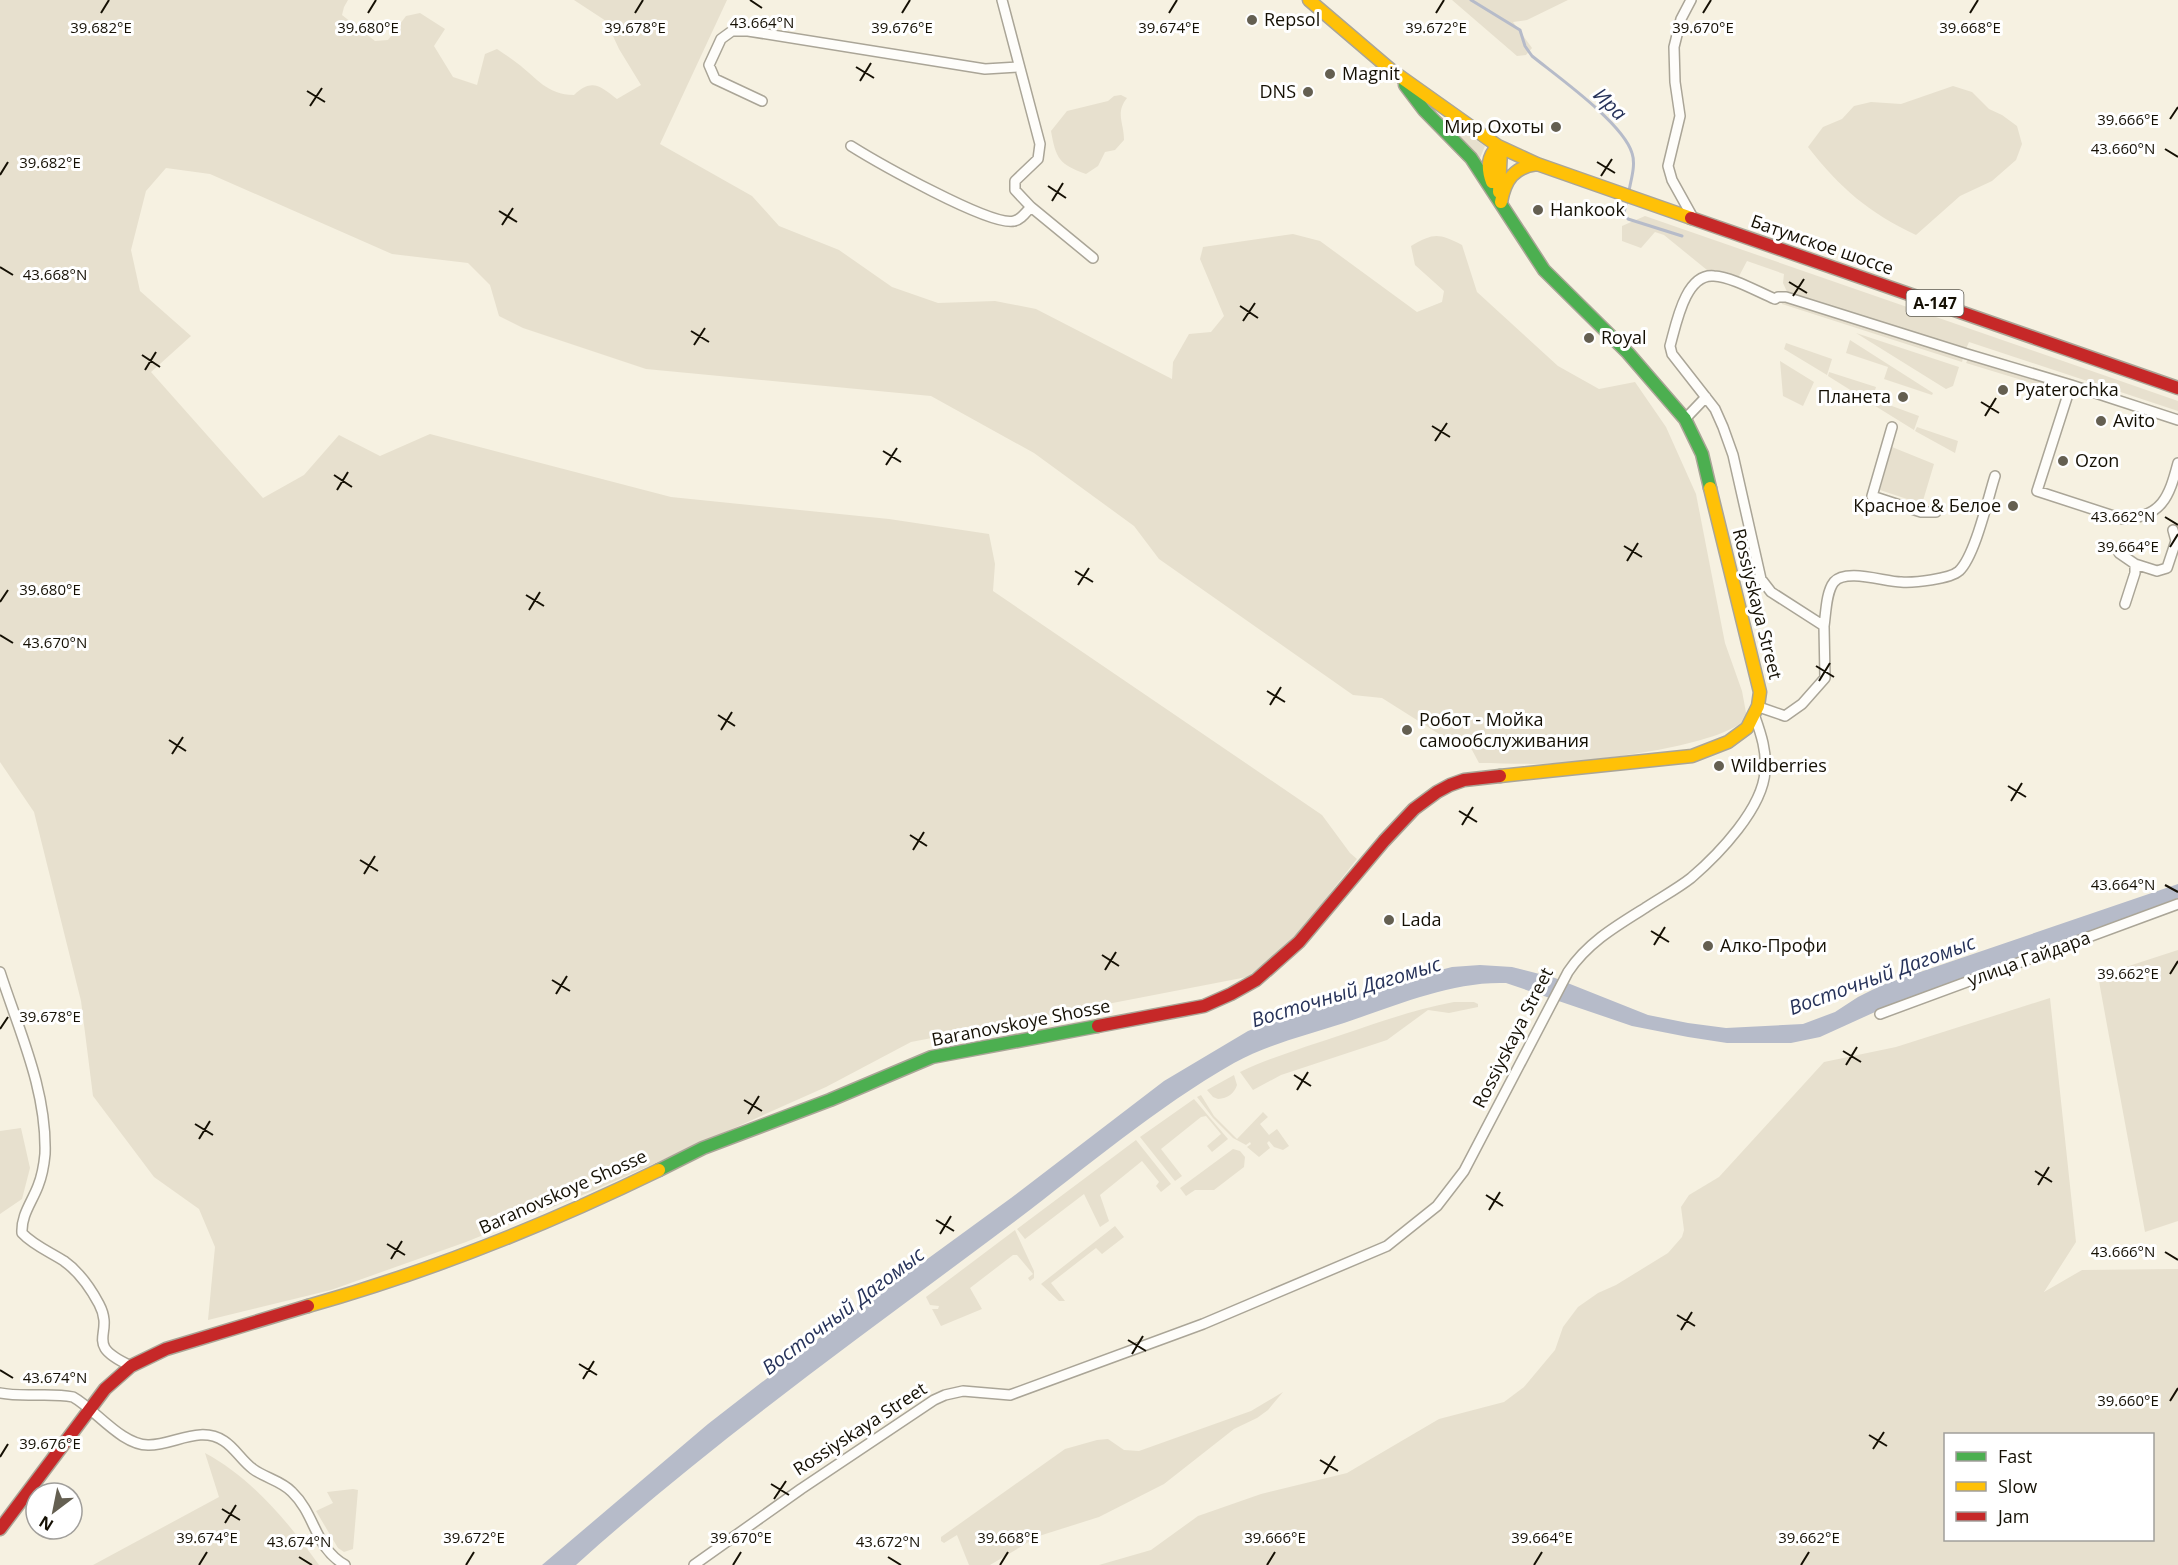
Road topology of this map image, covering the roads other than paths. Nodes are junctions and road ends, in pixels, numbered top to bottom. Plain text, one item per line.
1 (1002, 0) edge
2 (1309, 0) edge
3 (1691, 0) edge
4 (1019, 67) junction
5 (1395, 73) junction
6 (762, 101) dead end
7 (851, 146) dead end
8 (1499, 147) junction
9 (1537, 164) junction
10 (1501, 202) junction
11 (1031, 207) junction
12 (1693, 218) junction
13 (1094, 258) dead end
14 (2071, 385) junction
15 (2178, 388) edge
16 (1706, 398) junction
17 (1685, 419) junction
18 (2178, 420) edge
19 (1892, 427) dead end
20 (2178, 464) edge
21 (1995, 476) dead end
22 (1936, 512) dead end
23 (2174, 530) dead end
24 (2119, 553) dead end
25 (2135, 564) junction
26 (2125, 604) dead end
27 (1824, 626) junction
28 (1757, 712) junction
29 (2178, 904) edge
30 (0, 972) edge
31 (1880, 1014) dead end
32 (131, 1366) junction
33 (0, 1393) edge
34 (90, 1410) junction
35 (0, 1529) edge
36 (345, 1565) edge
37 (694, 1565) edge

1 - 4 street
2 - 5 main road, Батумское шоссе / А-147
3 - 12 street
4 - 6 street
4 - 11 street
5 - 8 main road, Батумское шоссе / А-147
5 - 10 main road, А-147
7 - 11 street
8 - 9 main road, Батумское шоссе / А-147
8 - 10 main road
9 - 10 main road
9 - 12 main road, Батумское шоссе / А-147
10 - 17 main road, Rossiyskaya Street
11 - 13 street
12 - 15 main road, Батумское шоссе / А-147
14 - 16 street
14 - 18 street
14 - 20 street
16 - 17 street
16 - 27 street
17 - 28 main road, Rossiyskaya Street
19 - 22 street
21 - 27 street
23 - 25 street
24 - 25 street
25 - 26 street
27 - 28 street
28 - 32 main road, Baranovskoye Shosse
28 - 37 street, Rossiyskaya Street
29 - 31 street, улица Гайдара
30 - 32 street
32 - 34 main road, Baranovskoye Shosse
33 - 34 street
34 - 35 main road, Baranovskoye Shosse
34 - 36 street

